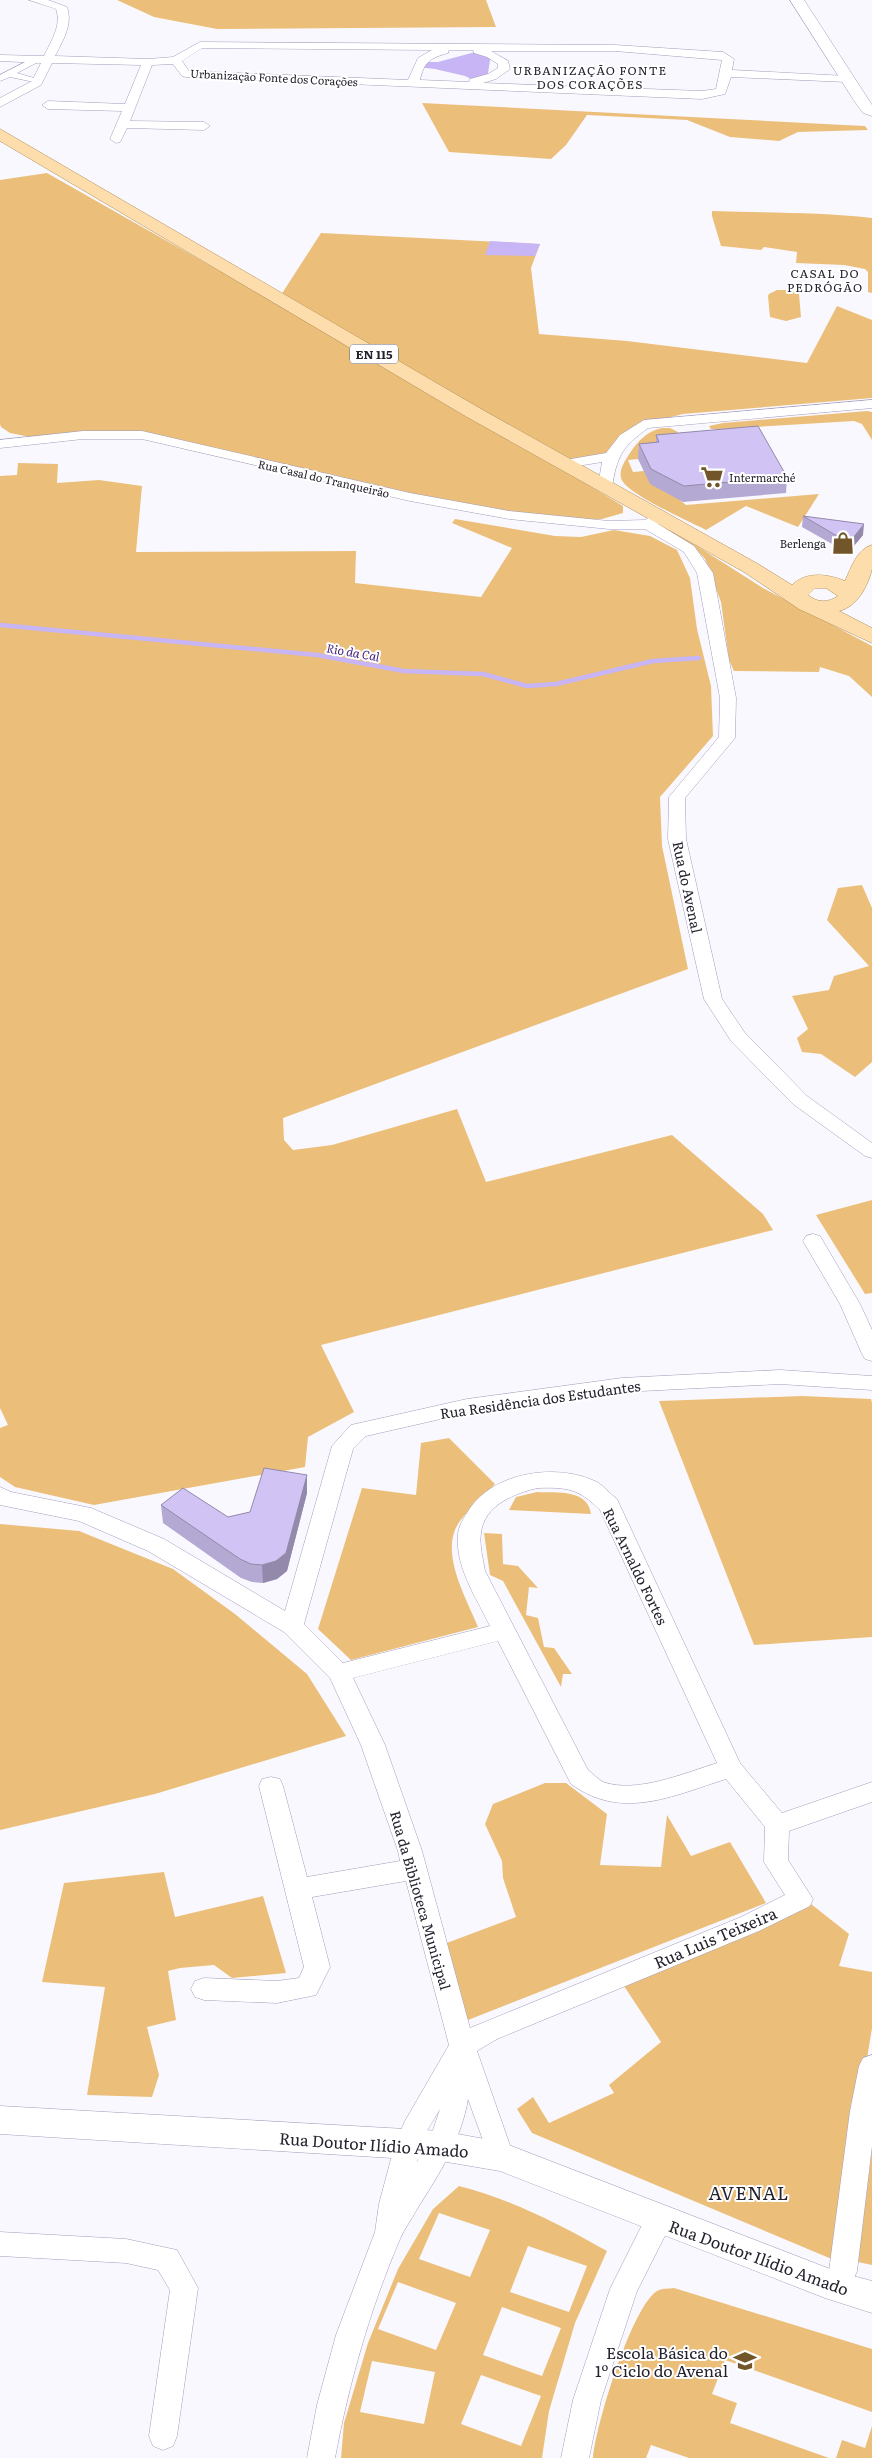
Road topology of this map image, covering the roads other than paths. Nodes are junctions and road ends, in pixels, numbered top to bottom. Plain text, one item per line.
1 (35, 0) edge
2 (797, 0) edge
3 (421, 47) junction
4 (508, 47) junction
5 (464, 48) junction
6 (0, 58) edge
7 (49, 59) junction
8 (35, 60) dead end
9 (176, 60) junction
10 (148, 62) junction
11 (418, 64) junction
12 (504, 66) junction
13 (726, 72) junction
14 (9, 74) junction
15 (0, 78) edge
16 (846, 78) junction
17 (31, 80) dead end
18 (413, 83) junction
19 (456, 84) junction
20 (499, 87) junction
21 (1, 99) edge
22 (48, 105) dead end
23 (129, 108) junction
24 (872, 112) edge
25 (123, 124) junction
26 (204, 126) dead end
27 (0, 134) edge
28 (116, 140) dead end
29 (872, 404) edge
30 (0, 444) edge
31 (609, 457) junction
32 (565, 464) junction
33 (605, 488) junction
34 (654, 520) junction
35 (869, 555) edge
36 (810, 592) junction
37 (848, 597) junction
38 (872, 629) edge
39 (872, 637) edge
40 (872, 1152) edge
41 (813, 1241) dead end
42 (872, 1354) edge
43 (872, 1384) edge
44 (0, 1495) edge
45 (292, 1626) junction
46 (504, 1631) junction
47 (339, 1673) junction
48 (731, 1768) junction
49 (271, 1786) dead end
50 (872, 1792) edge
51 (777, 1825) junction
52 (415, 1869) junction
53 (298, 1889) junction
54 (204, 1989) dead end
55 (462, 2046) junction
56 (872, 2066) edge
57 (0, 2120) edge
58 (408, 2144) junction
59 (441, 2146) junction
60 (501, 2157) junction
61 (659, 2220) junction
62 (389, 2232) junction
63 (0, 2244) edge
64 (837, 2287) junction
65 (872, 2297) edge
66 (163, 2436) dead end
67 (321, 2458) edge
68 (575, 2458) edge

1 - 7 street
2 - 16 street
3 - 5 street, Urbanização Fonte dos Corações
3 - 9 street, Urbanização Fonte dos Corações
3 - 11 street
4 - 5 street, Urbanização Fonte dos Corações
4 - 12 street
4 - 13 street, Urbanização Fonte dos Corações
5 - 11 street
5 - 12 street
6 - 7 street
7 - 10 street
7 - 21 street
8 - 14 street
9 - 10 street
9 - 18 street, Urbanização Fonte dos Corações
10 - 23 street
11 - 18 street
11 - 19 street
12 - 19 street
12 - 20 street
13 - 16 street
13 - 20 street, Urbanização Fonte dos Corações
14 - 15 street
14 - 17 street
16 - 24 street
18 - 19 street, Urbanização Fonte dos Corações
19 - 20 street, Urbanização Fonte dos Corações
22 - 23 street
23 - 25 street
25 - 26 street
25 - 28 street
27 - 32 main road, EN 115
29 - 31 street
30 - 34 street, Rua Casal do Tranqueirão
31 - 32 street
31 - 33 street
32 - 33 main road, EN 115
33 - 34 main road, EN 115
34 - 36 main road, EN 115
34 - 40 street, Rua do Avenal
35 - 36 main road
35 - 37 main road
36 - 37 main road
36 - 39 main road
37 - 38 main road
41 - 42 street
43 - 45 street, Rua Residência dos Estudantes
44 - 45 street, Rua da Biblioteca Municipal
45 - 47 street, Rua da Biblioteca Municipal
46 - 47 street
46 - 48 street, Rua Arnaldo Fortes
46 - 48 street, Rua Arnaldo Fortes
47 - 52 street, Rua da Biblioteca Municipal
48 - 51 street, Rua Arnaldo Fortes
49 - 53 street
50 - 51 street
51 - 55 street, Rua Luis Teixeira
52 - 53 street
52 - 55 street, Rua da Biblioteca Municipal
53 - 54 street
55 - 58 street
55 - 59 street
55 - 60 street, Rua da Biblioteca Municipal
56 - 64 street
57 - 58 street, Rua Doutor Ilídio Amado
58 - 59 street, Rua Doutor Ilídio Amado
58 - 62 street
59 - 60 street, Rua Doutor Ilídio Amado
59 - 62 street
60 - 61 street, Rua Doutor Ilídio Amado
61 - 64 street, Rua Doutor Ilídio Amado
61 - 68 street
62 - 67 street
63 - 66 street
64 - 65 street, Rua Doutor Ilídio Amado

